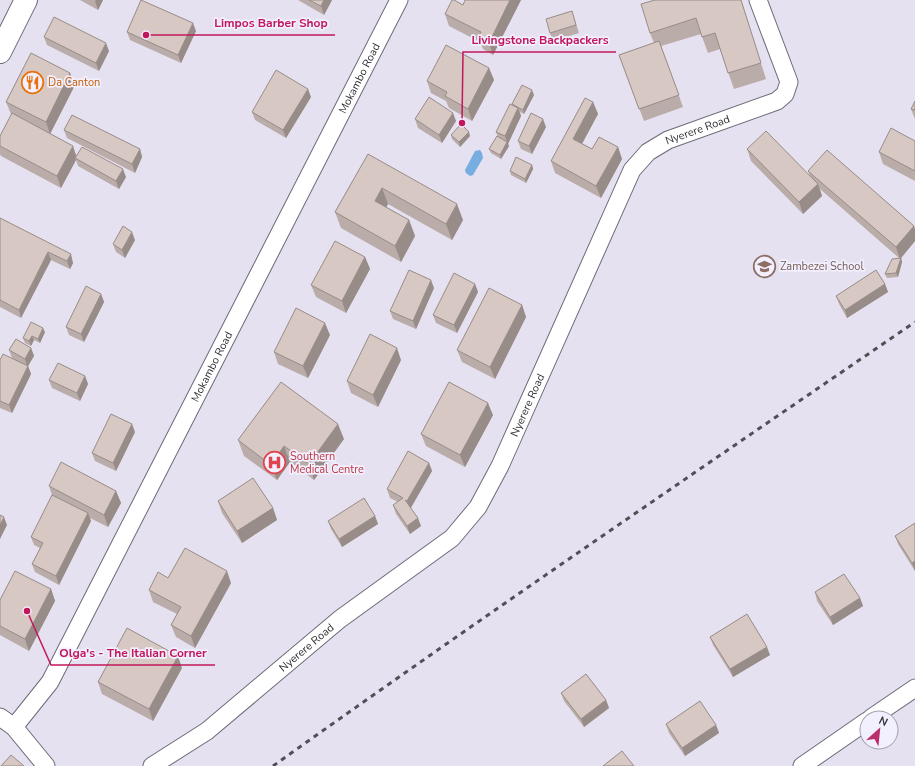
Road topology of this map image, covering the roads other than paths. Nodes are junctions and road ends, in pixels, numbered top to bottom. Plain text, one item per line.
1 (26, 0) edge
2 (399, 0) edge
3 (758, 0) edge
4 (0, 52) edge
5 (915, 688) edge
6 (883, 710) edge
7 (0, 717) edge
8 (14, 727) junction
9 (859, 727) edge
10 (46, 766) edge
11 (152, 766) edge
12 (802, 766) edge

1 - 4 highway
2 - 8 street, Mokambo Road
3 - 11 street, Nyerere Road
5 - 6 street
7 - 8 street
8 - 10 street
9 - 12 street

